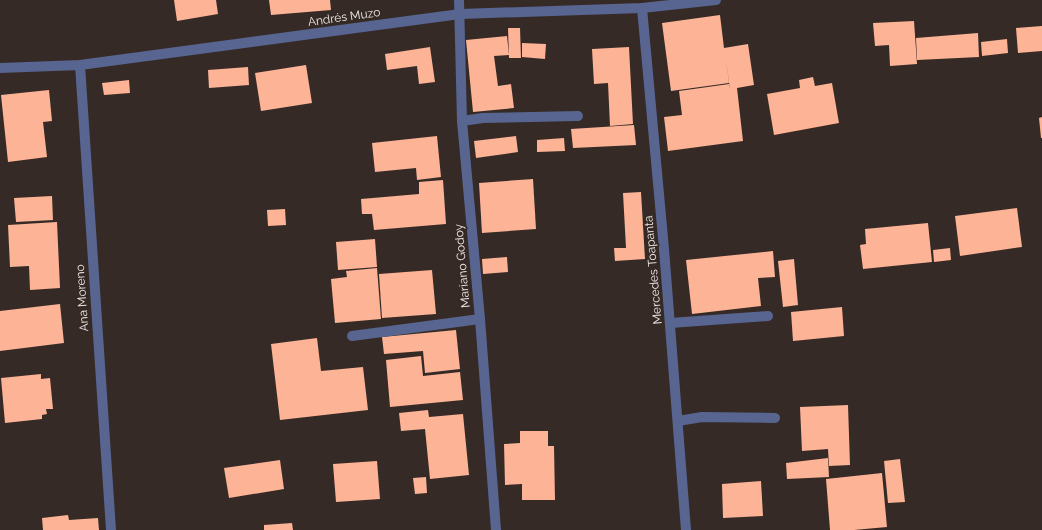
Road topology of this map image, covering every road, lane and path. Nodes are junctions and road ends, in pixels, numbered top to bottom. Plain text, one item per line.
1 (459, 0) edge
2 (716, 0) edge
3 (642, 8) junction
4 (460, 14) junction
5 (80, 65) junction
6 (0, 68) edge
7 (578, 116) dead end
8 (462, 121) junction
9 (768, 316) dead end
10 (480, 319) junction
11 (670, 323) junction
12 (352, 336) dead end
13 (774, 418) dead end
14 (678, 421) junction
15 (111, 530) edge
16 (496, 530) edge
17 (686, 530) edge

1 - 4 street, Mariano Godoy
2 - 3 street, Andrés Muzo
3 - 4 street, Andrés Muzo
3 - 11 street, Mercedes Toapanta
4 - 5 street, Andrés Muzo
4 - 8 street, Mariano Godoy
5 - 6 street, Andrés Muzo
5 - 15 street, Ana Moreno
7 - 8 street
8 - 10 street, Mariano Godoy
9 - 11 street
10 - 12 street
10 - 16 street, Mariano Godoy
11 - 14 street, Mercedes Toapanta
13 - 14 street
14 - 17 street, Mercedes Toapanta

